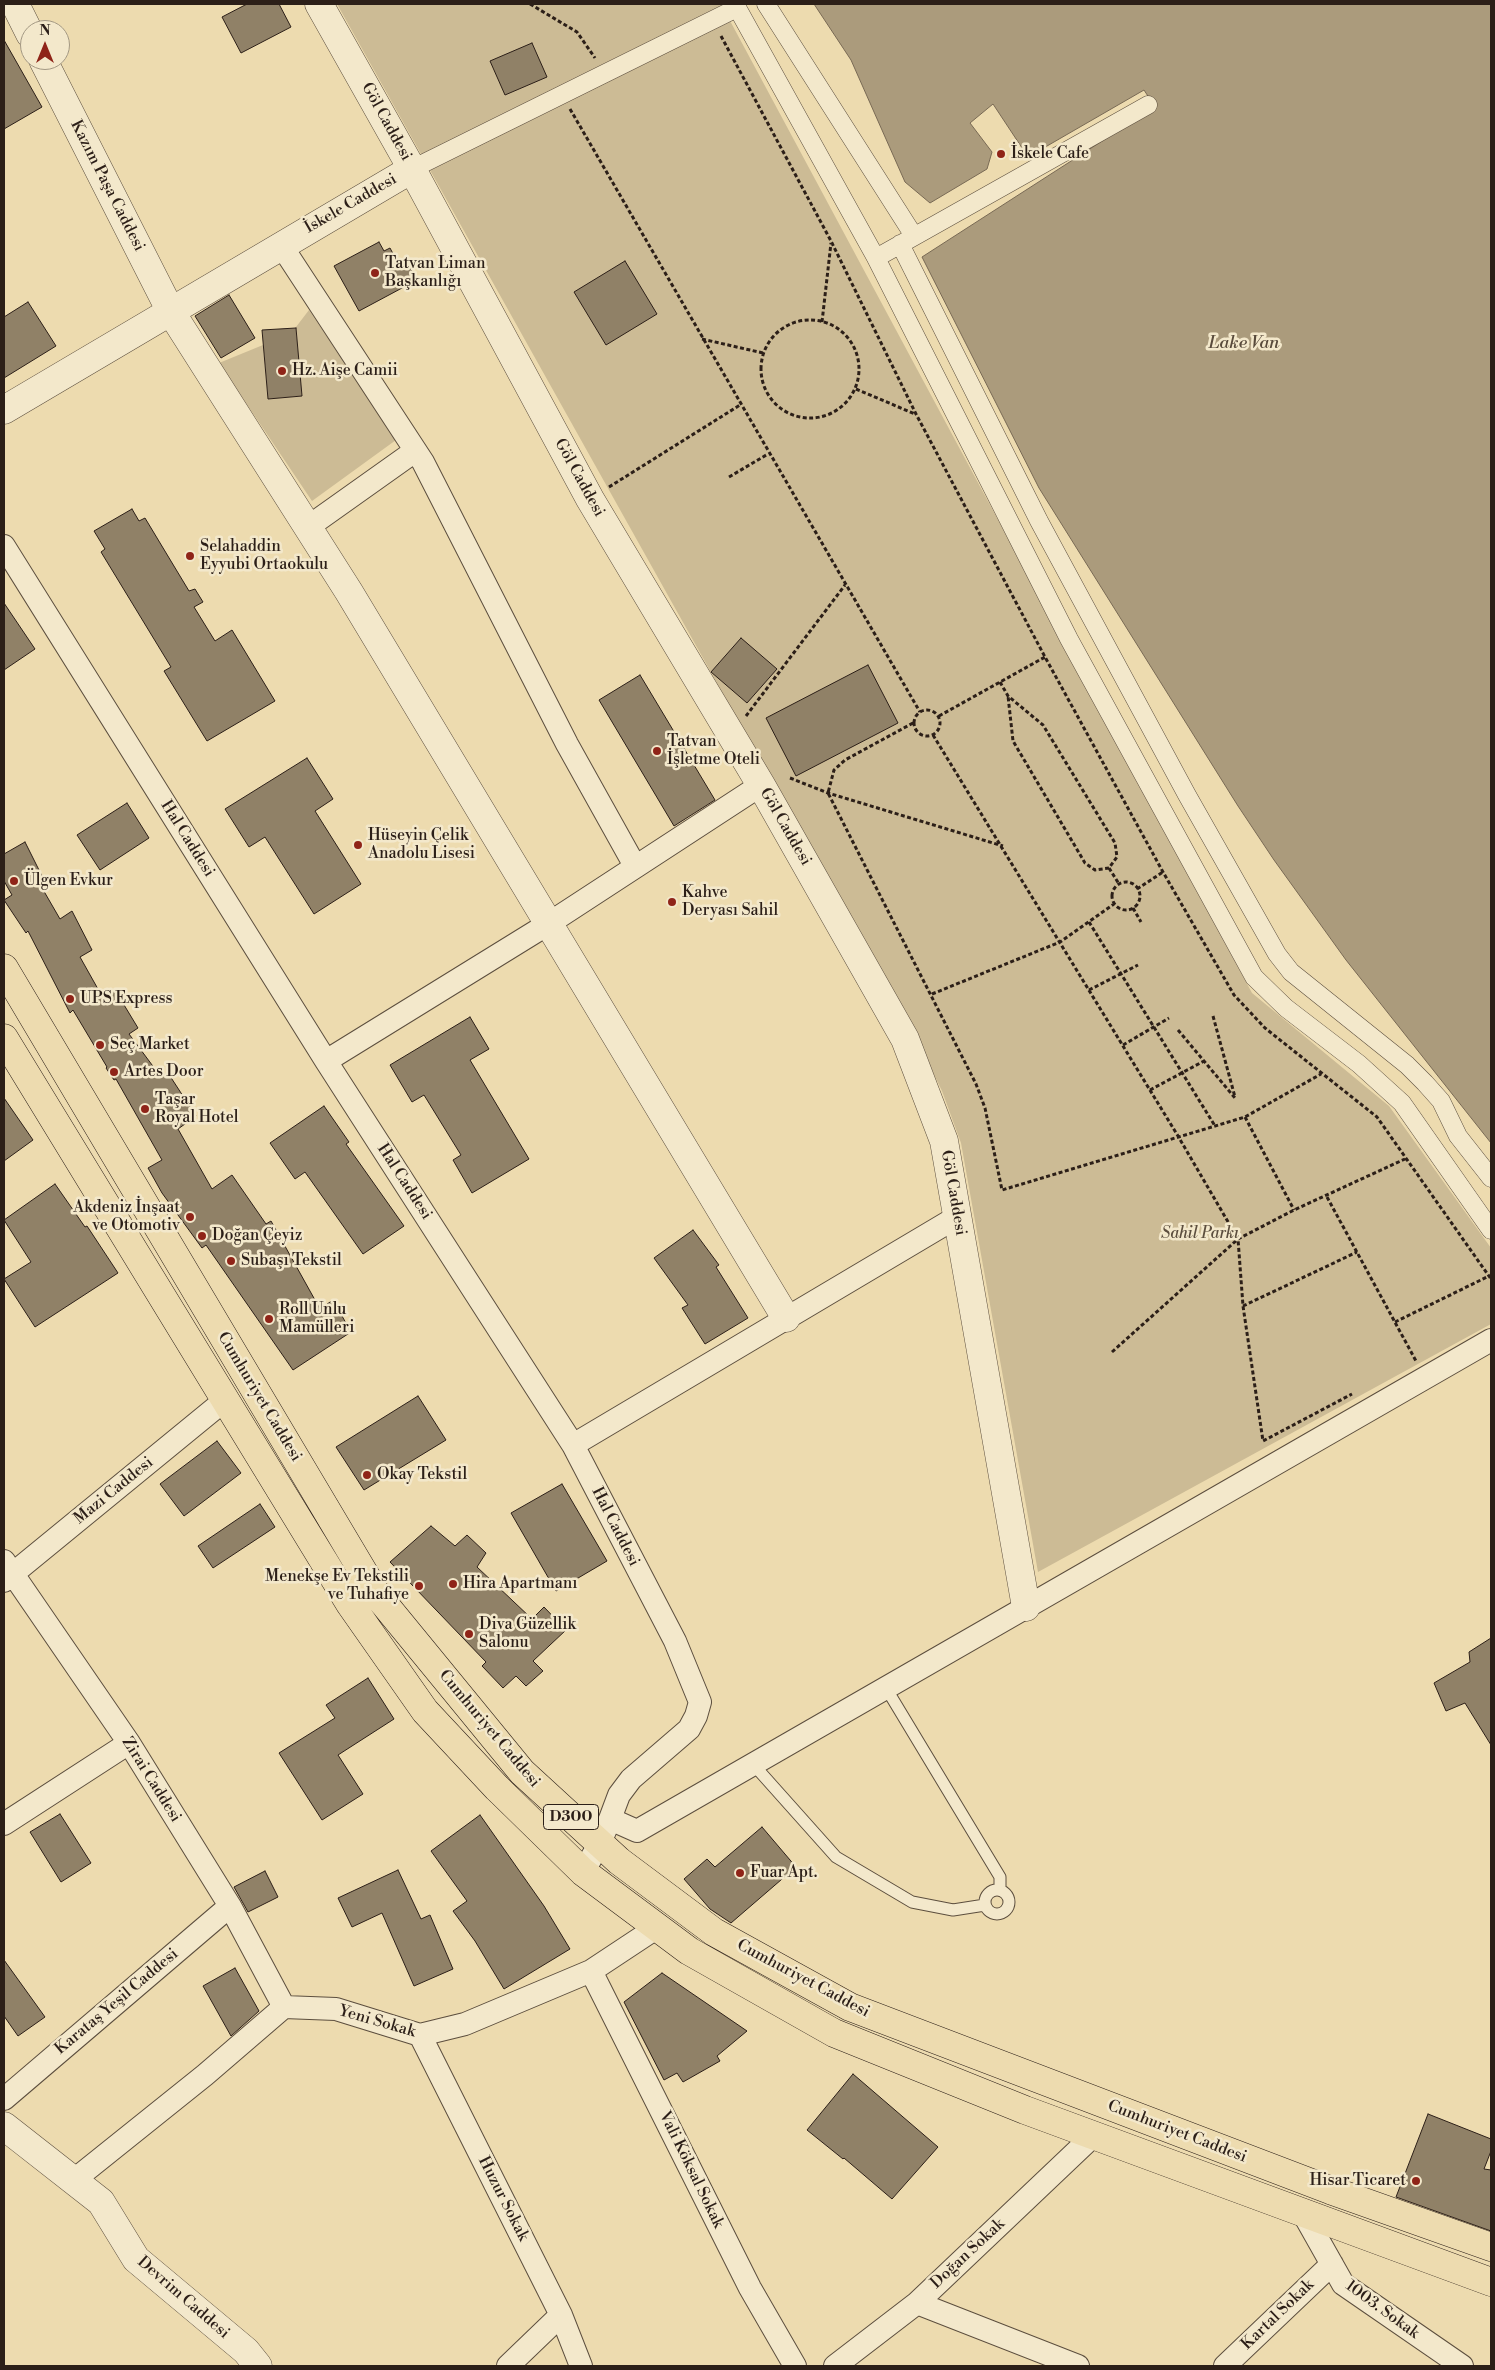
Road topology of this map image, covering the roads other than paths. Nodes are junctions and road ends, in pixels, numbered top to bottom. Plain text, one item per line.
1 (15, 4) edge
2 (319, 4) edge
3 (766, 4) edge
4 (736, 6) edge
5 (23, 20) edge
6 (48, 70) edge
7 (1148, 105) dead end
8 (412, 169) junction
9 (907, 240) junction
10 (280, 245) junction
11 (876, 258) junction
12 (171, 312) junction
13 (4, 410) edge
14 (415, 451) junction
15 (308, 527) junction
16 (4, 546) edge
17 (761, 785) junction
18 (635, 866) junction
19 (548, 924) junction
20 (4, 968) edge
21 (4, 1038) edge
22 (326, 1061) junction
23 (1491, 1178) edge
24 (957, 1217) junction
25 (1491, 1230) edge
26 (786, 1318) junction
27 (1491, 1340) edge
28 (225, 1400) junction
29 (573, 1445) junction
30 (6, 1572) edge
31 (1026, 1607) junction
32 (886, 1688) junction
33 (129, 1743) junction
34 (754, 1764) junction
35 (4, 1824) edge
36 (605, 1831) junction
37 (583, 1872) junction
38 (1000, 1890) junction
39 (985, 1905) junction
40 (230, 1906) junction
41 (656, 1928) junction
42 (591, 1971) junction
43 (284, 2008) junction
44 (420, 2035) junction
45 (4, 2099) edge
46 (4, 2126) edge
47 (1094, 2135) junction
48 (74, 2180) junction
49 (1303, 2213) junction
50 (1491, 2248) edge
51 (1332, 2264) junction
52 (1491, 2282) edge
53 (917, 2303) junction
54 (561, 2315) junction
55 (258, 2366) edge
56 (508, 2366) edge
57 (581, 2366) edge
58 (795, 2366) edge
59 (835, 2366) edge
60 (1078, 2366) edge
61 (1225, 2366) edge
62 (1462, 2366) edge

1 - 5 street
2 - 8 street, Göl Caddesi
3 - 9 street
4 - 8 street, İskele Caddesi
4 - 11 street
6 - 12 street, Kazım Paşa Caddesi
7 - 9 street
8 - 10 street, İskele Caddesi
8 - 17 street, Göl Caddesi
9 - 11 street
9 - 23 street
10 - 12 street, İskele Caddesi
10 - 14 street
11 - 25 street
12 - 13 street, İskele Caddesi
12 - 15 street, Kazım Paşa Caddesi
14 - 15 street
14 - 18 street
15 - 19 street, Kazım Paşa Caddesi
16 - 22 street, Hal Caddesi
17 - 18 street
17 - 24 street, Göl Caddesi
18 - 19 street
19 - 22 street
19 - 26 street, Kazım Paşa Caddesi
20 - 36 highway, Cumhuriyet Caddesi / D300
21 - 28 highway, Cumhuriyet Caddesi / D300
22 - 29 street, Hal Caddesi
24 - 26 street
24 - 31 street, Göl Caddesi
26 - 29 street
27 - 31 street
28 - 30 street, Mazi Caddesi
28 - 37 highway, Cumhuriyet Caddesi / D300
29 - 36 street, Hal Caddesi
30 - 33 street, Zirai Caddesi
31 - 32 street
32 - 34 street
32 - 38 lane
33 - 35 street
33 - 40 street, Zirai Caddesi
34 - 36 street
34 - 39 lane
36 - 37 street, Hal Caddesi
36 - 50 highway, Cumhuriyet Caddesi / D300
37 - 41 highway, Cumhuriyet Caddesi / D300
38 - 39 lane
38 - 39 lane
40 - 43 street, Zirai Caddesi
40 - 45 street, Karataş Yeşil Caddesi
41 - 42 street, Yeni Sokak
41 - 47 highway, Cumhuriyet Caddesi / D300
42 - 44 street, Yeni Sokak
42 - 58 street, Vali Köksal Sokak
43 - 44 street, Yeni Sokak
43 - 48 street
44 - 54 street, Huzur Sokak
46 - 48 street, Devrim Caddesi
47 - 49 highway, Cumhuriyet Caddesi / D300
47 - 53 street, Doğan Sokak
48 - 55 street, Devrim Caddesi
49 - 51 street, 1003. Sokak
49 - 52 highway, Cumhuriyet Caddesi / D300
51 - 61 street, Kartal Sokak
51 - 62 street, 1003. Sokak
53 - 59 street, Doğan Sokak
53 - 60 street
54 - 56 street
54 - 57 street, Huzur Sokak

